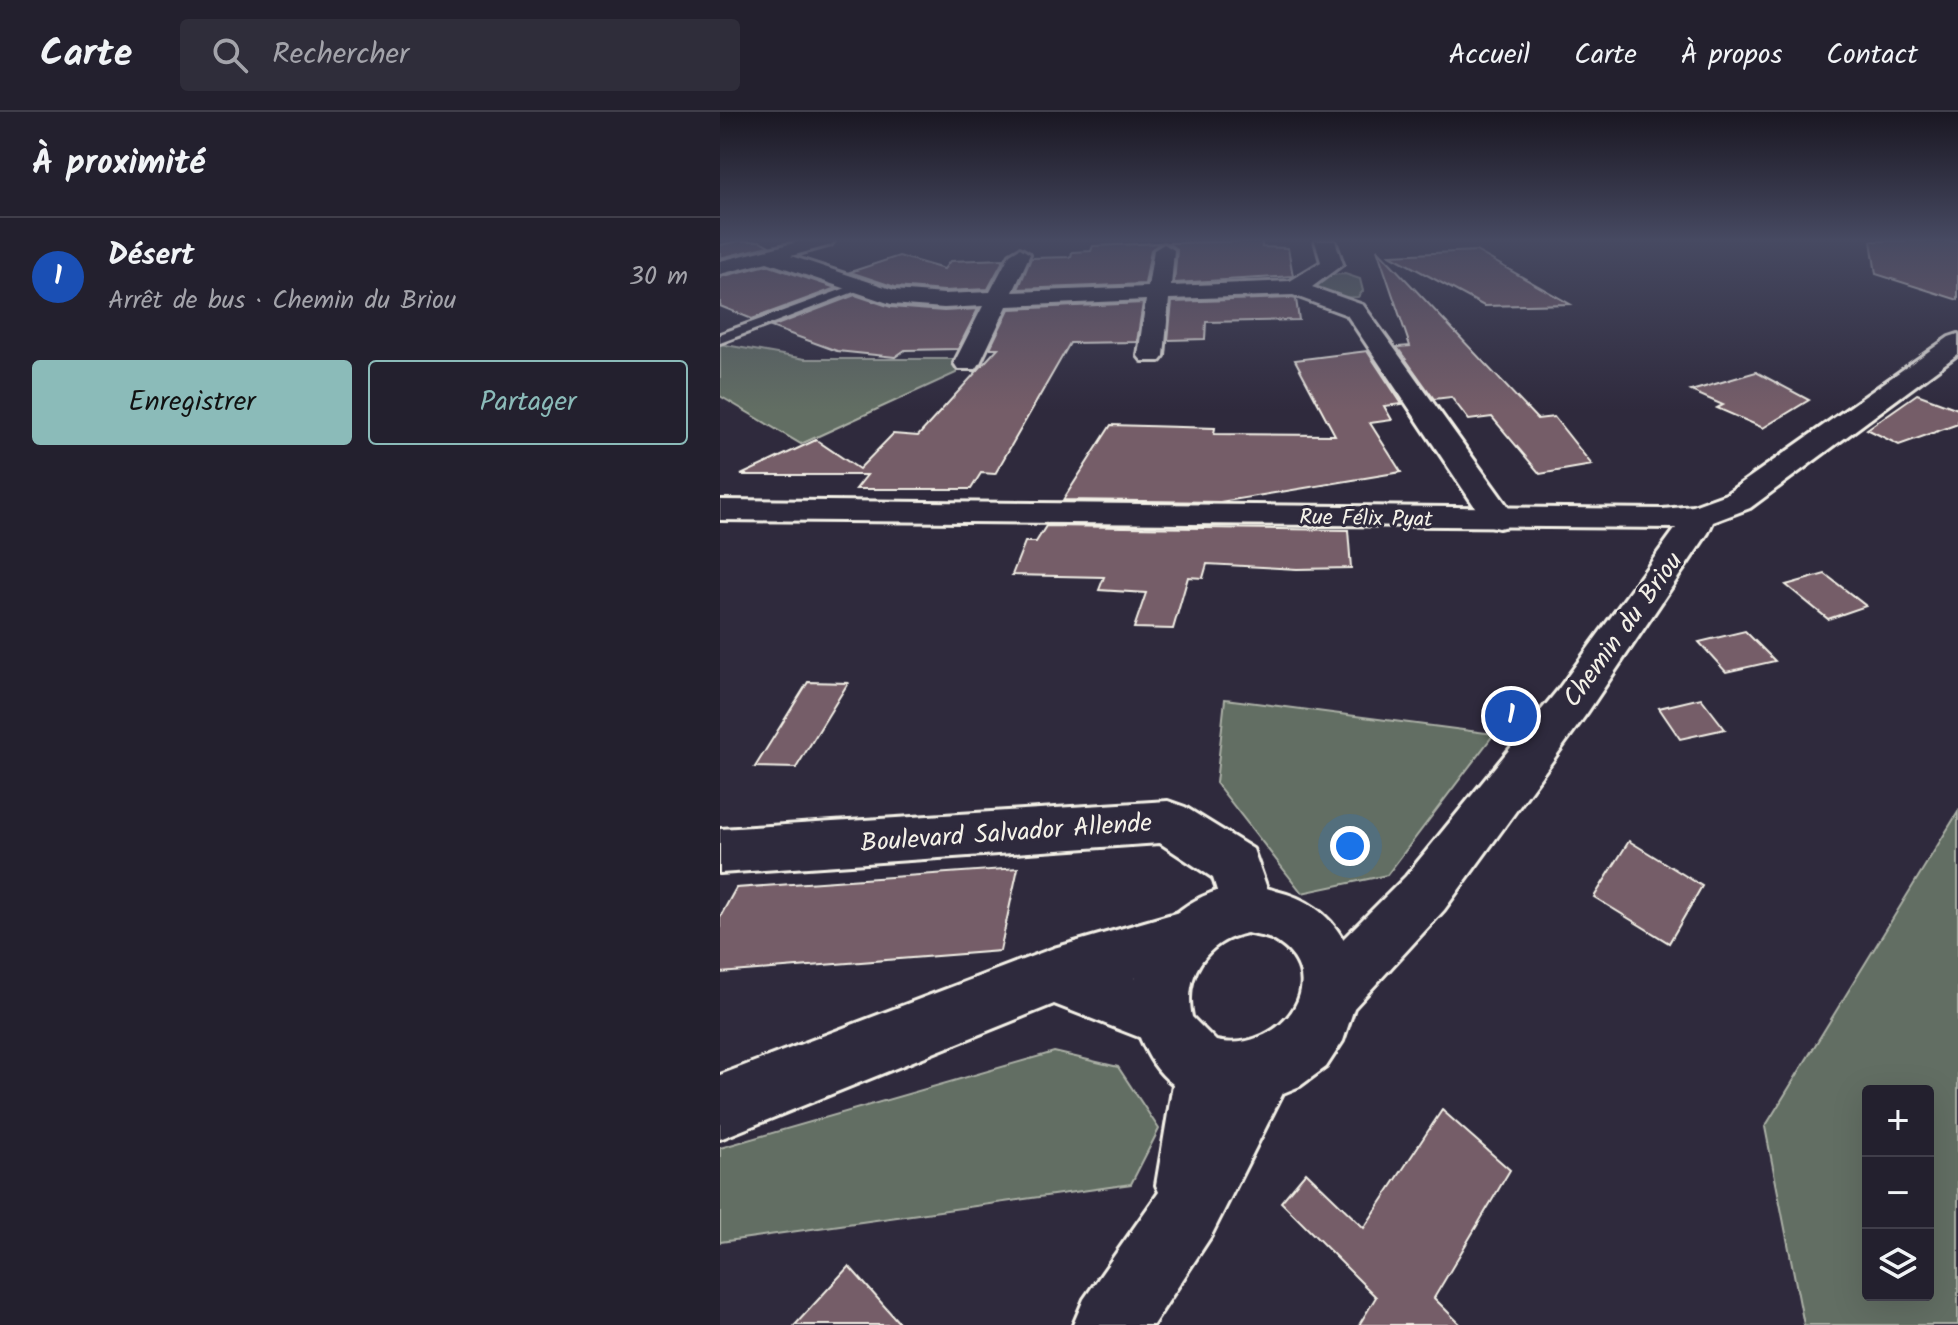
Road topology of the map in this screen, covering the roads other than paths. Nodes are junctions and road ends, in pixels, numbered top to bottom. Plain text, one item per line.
1 (832, 298) edge
2 (899, 298) edge
3 (1036, 298) edge
4 (1159, 298) edge
5 (1321, 298) edge
6 (998, 299) junction
7 (720, 339) edge
8 (1958, 343) edge
9 (1151, 356) dead end
10 (967, 363) dead end
11 (720, 510) edge
12 (1698, 516) junction
13 (1499, 518) junction
14 (720, 851) edge
15 (1247, 908) junction
16 (1186, 936) junction
17 (1323, 967) junction
18 (1054, 976) junction
19 (1162, 1017) junction
20 (1233, 1070) junction
21 (720, 1107) edge
22 (1110, 1325) edge

1 - 7 lane
2 - 6 street
3 - 6 street
4 - 9 street
5 - 13 street
6 - 10 street
8 - 12 street, Rue Félix Pyat
11 - 13 street, Rue Félix Pyat
12 - 13 street, Rue Félix Pyat
12 - 17 street, Chemin du Briou
14 - 15 street, Boulevard Salvador Allende
15 - 16 street
15 - 17 street
16 - 18 street
16 - 19 street
17 - 20 street
18 - 19 street
18 - 21 street
19 - 20 street
20 - 22 street

